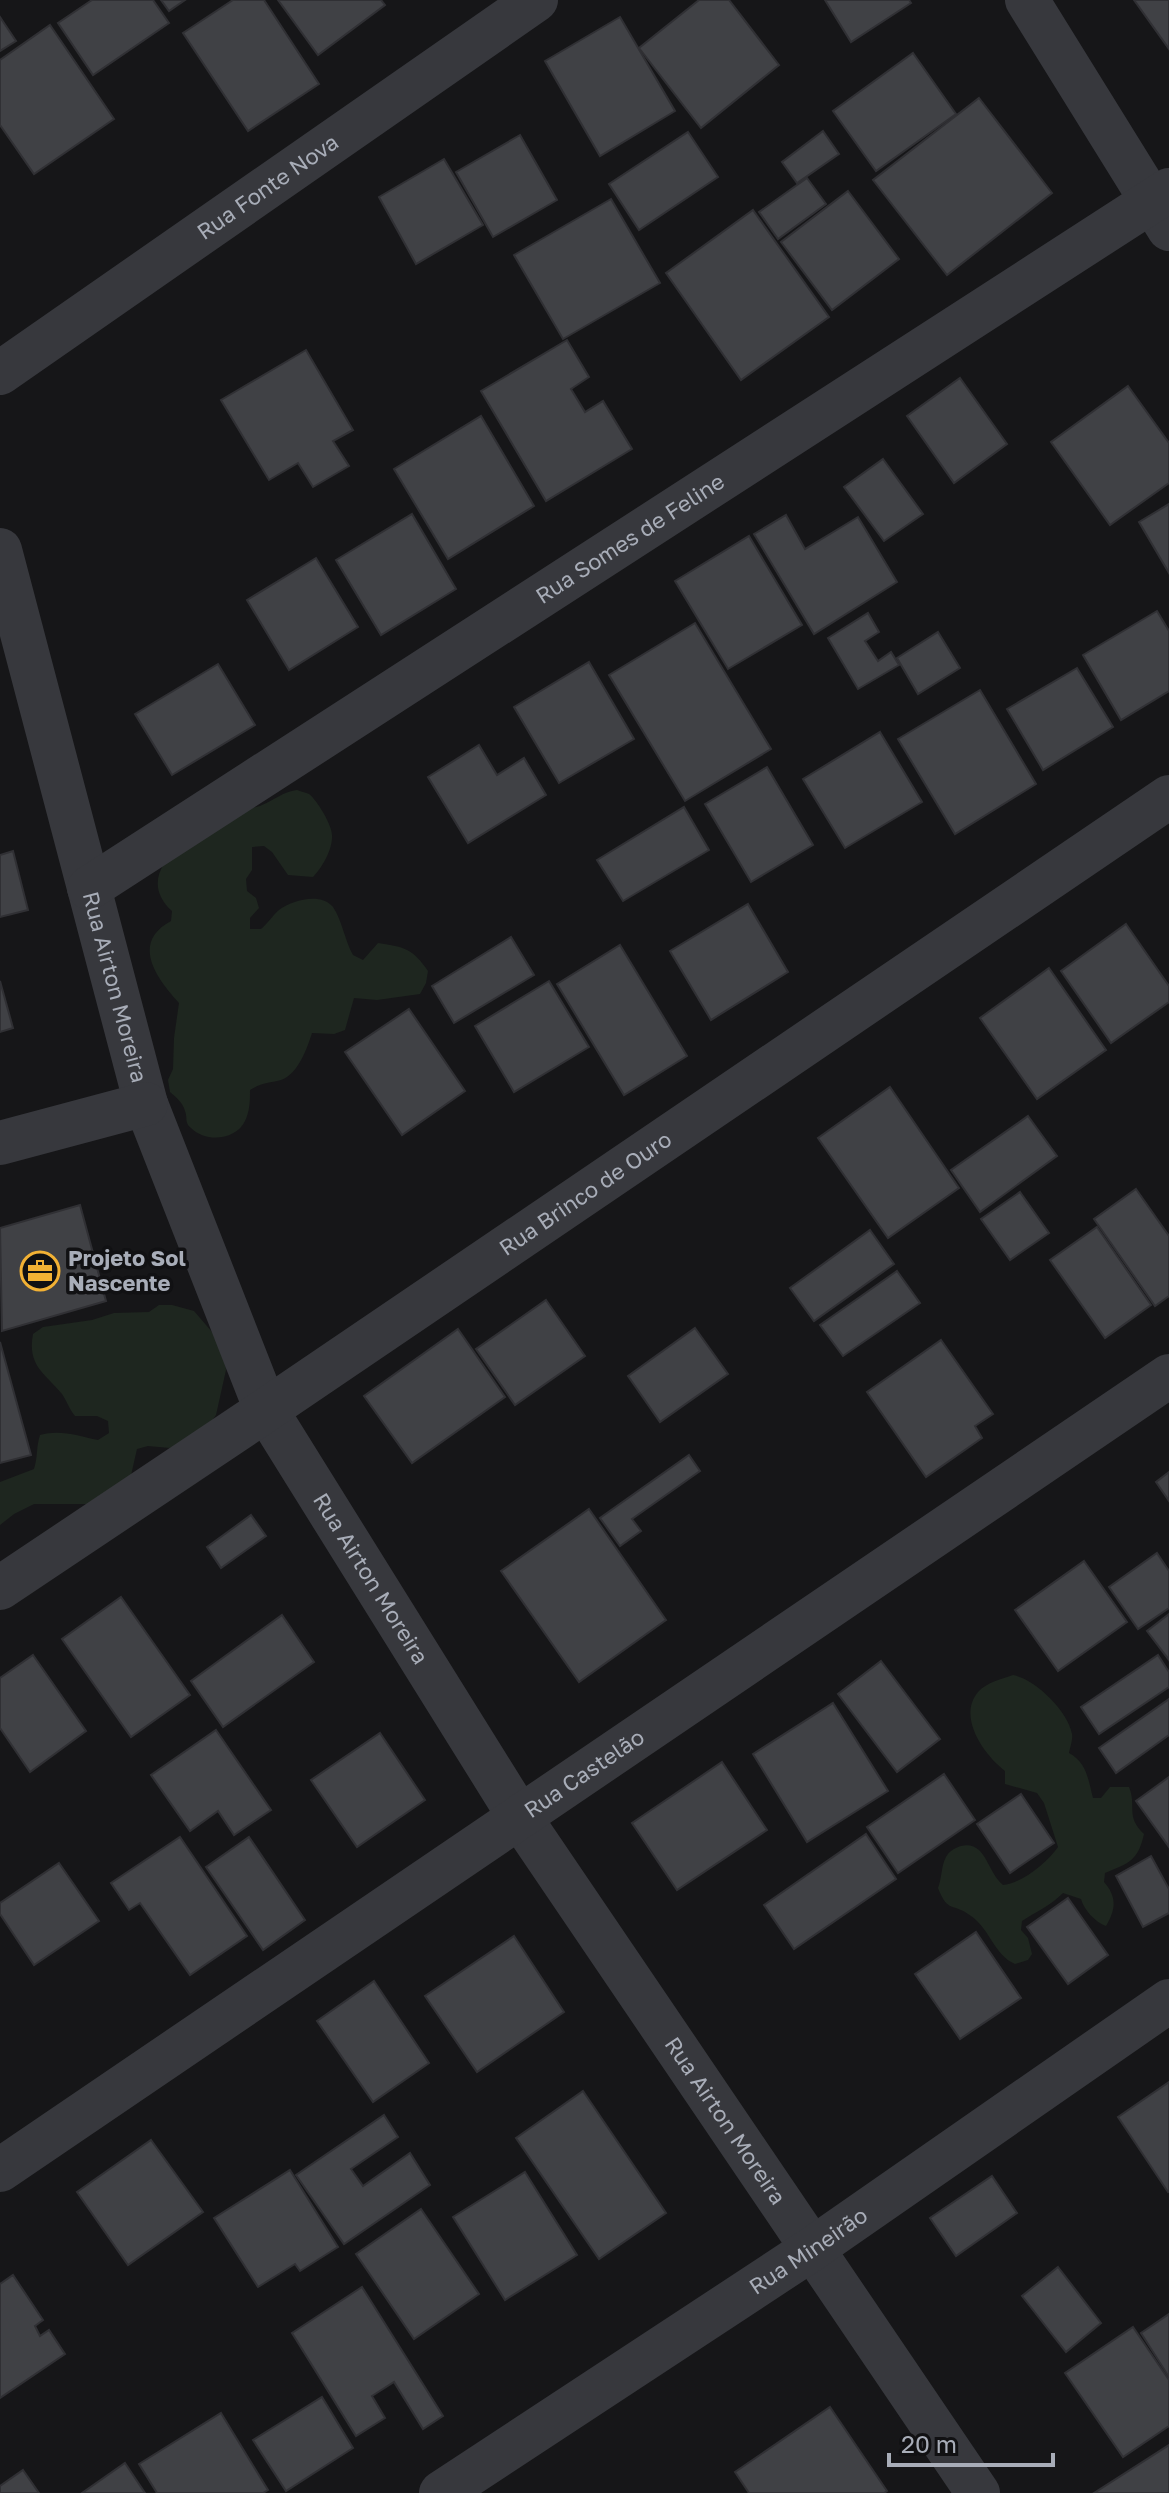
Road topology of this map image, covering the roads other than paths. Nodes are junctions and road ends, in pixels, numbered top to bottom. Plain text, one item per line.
1 (536, 0) edge
2 (1027, 0) edge
3 (1163, 207) edge
4 (0, 373) edge
5 (0, 550) edge
6 (1169, 797) edge
7 (89, 888) junction
8 (146, 1104) junction
9 (0, 1143) edge
10 (1169, 1376) edge
11 (266, 1410) junction
12 (0, 1588) edge
13 (519, 1816) junction
14 (1169, 2001) edge
15 (0, 2170) edge
16 (812, 2249) junction
17 (441, 2493) edge
18 (978, 2493) edge

1 - 4 street, Rua Fonte Nova
2 - 3 street
3 - 7 street, Rua Somes de Feline
5 - 7 street, Rua Airton Moreira
6 - 11 street, Rua Brinco de Ouro
7 - 8 street, Rua Airton Moreira
8 - 9 street
8 - 11 street, Rua Airton Moreira
10 - 13 street, Rua Castelão
11 - 12 street, Rua Brinco de Ouro
11 - 13 street, Rua Airton Moreira
13 - 15 street, Rua Castelão
13 - 16 street, Rua Airton Moreira
14 - 16 street, Rua Mineirão
16 - 17 street, Rua Mineirão
16 - 18 street, Rua Airton Moreira

